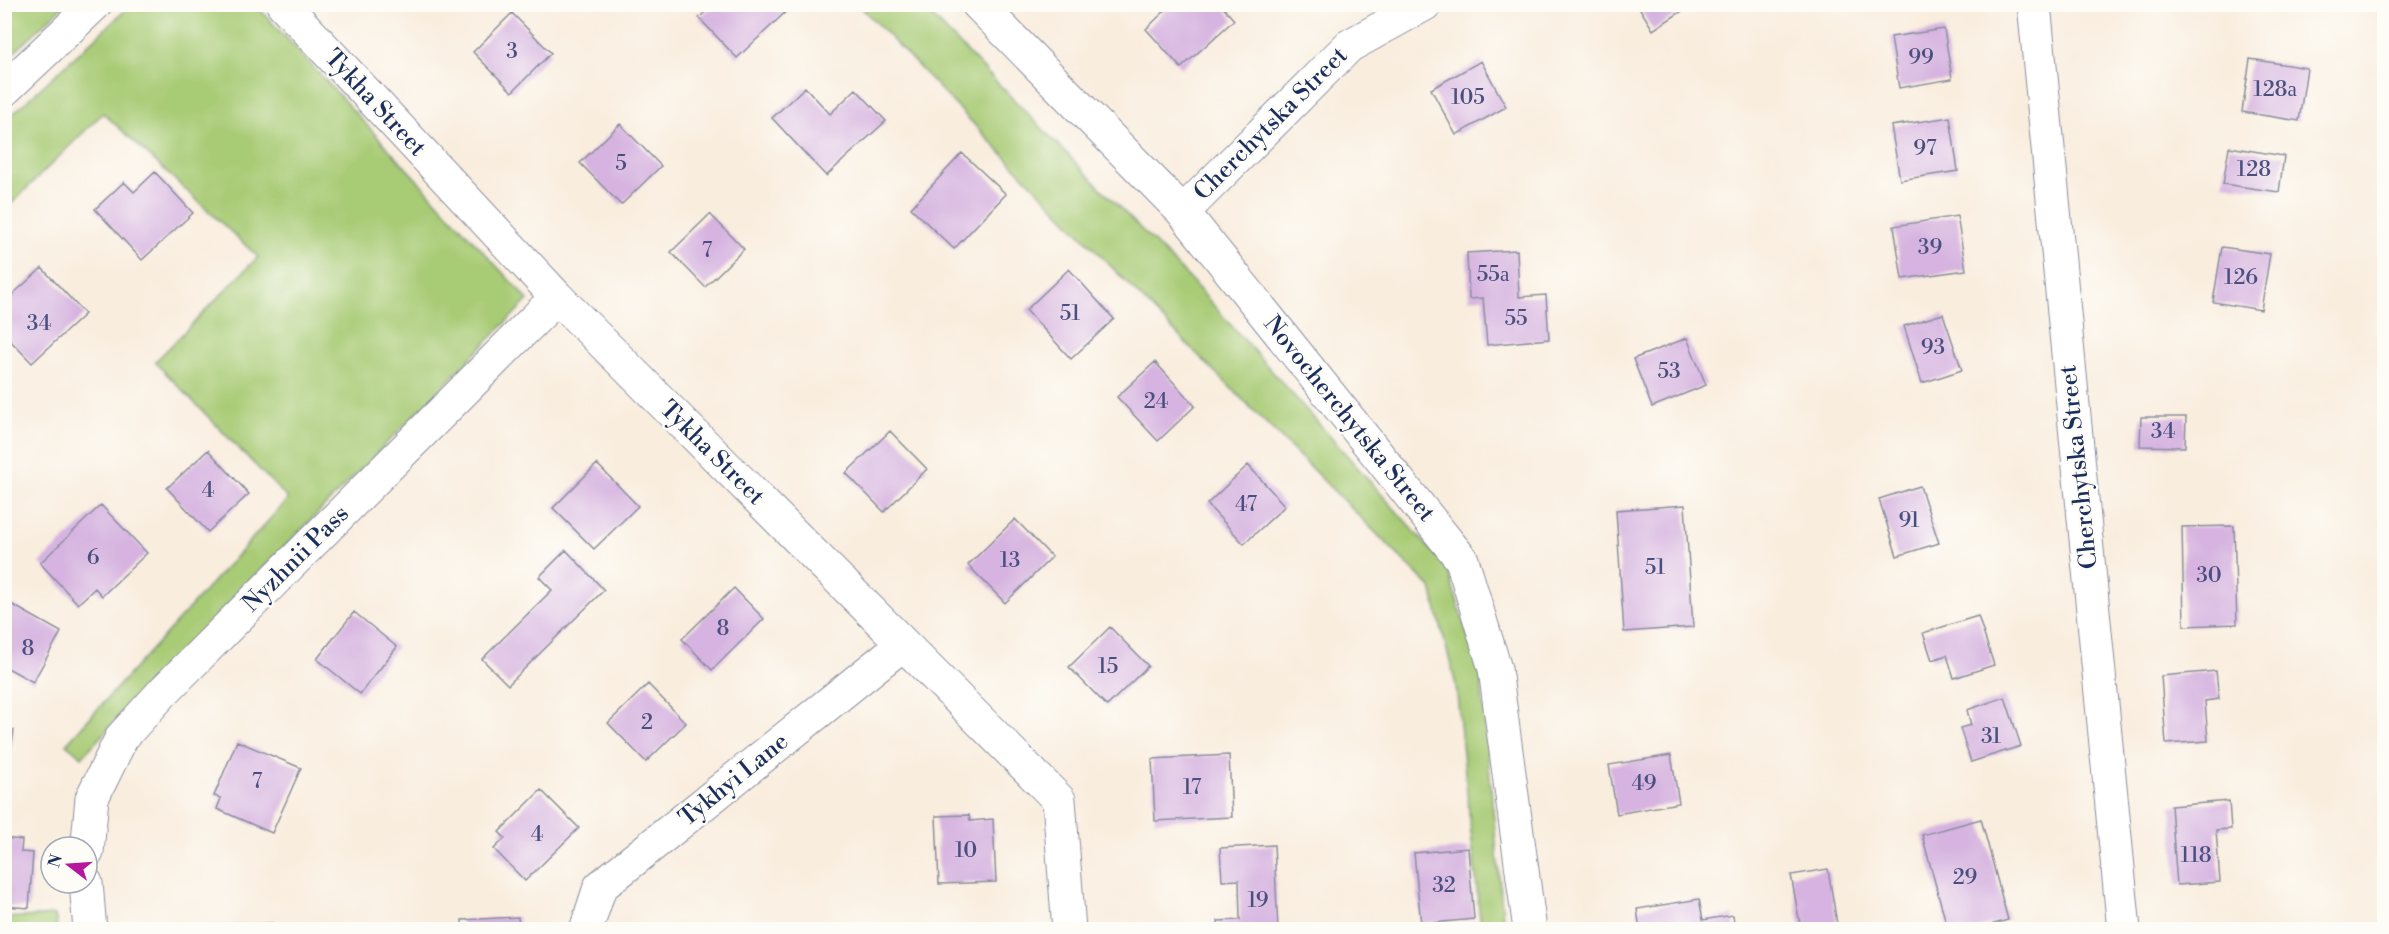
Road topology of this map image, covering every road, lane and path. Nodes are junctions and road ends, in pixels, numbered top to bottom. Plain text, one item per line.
1 (95, 4) edge
2 (283, 4) edge
3 (978, 4) edge
4 (1425, 4) edge
5 (2034, 4) edge
6 (4, 90) edge
7 (1183, 212) junction
8 (557, 297) junction
9 (903, 644) junction
10 (89, 835) edge
11 (87, 895) edge
12 (90, 930) edge
13 (586, 930) edge
14 (1069, 930) edge
15 (1530, 930) edge
16 (2124, 930) edge

1 - 6 street
2 - 8 street, Tykha Street
3 - 7 street, Novocherchytska Street
4 - 7 street, Cherchytska Street
5 - 16 street, Cherchytska Street
7 - 15 street, Novocherchytska Street
8 - 9 street, Tykha Street
8 - 10 street, Nyzhnii Pass
9 - 13 street, Tykhyi Lane
9 - 14 street, Tykha Street
11 - 12 street

